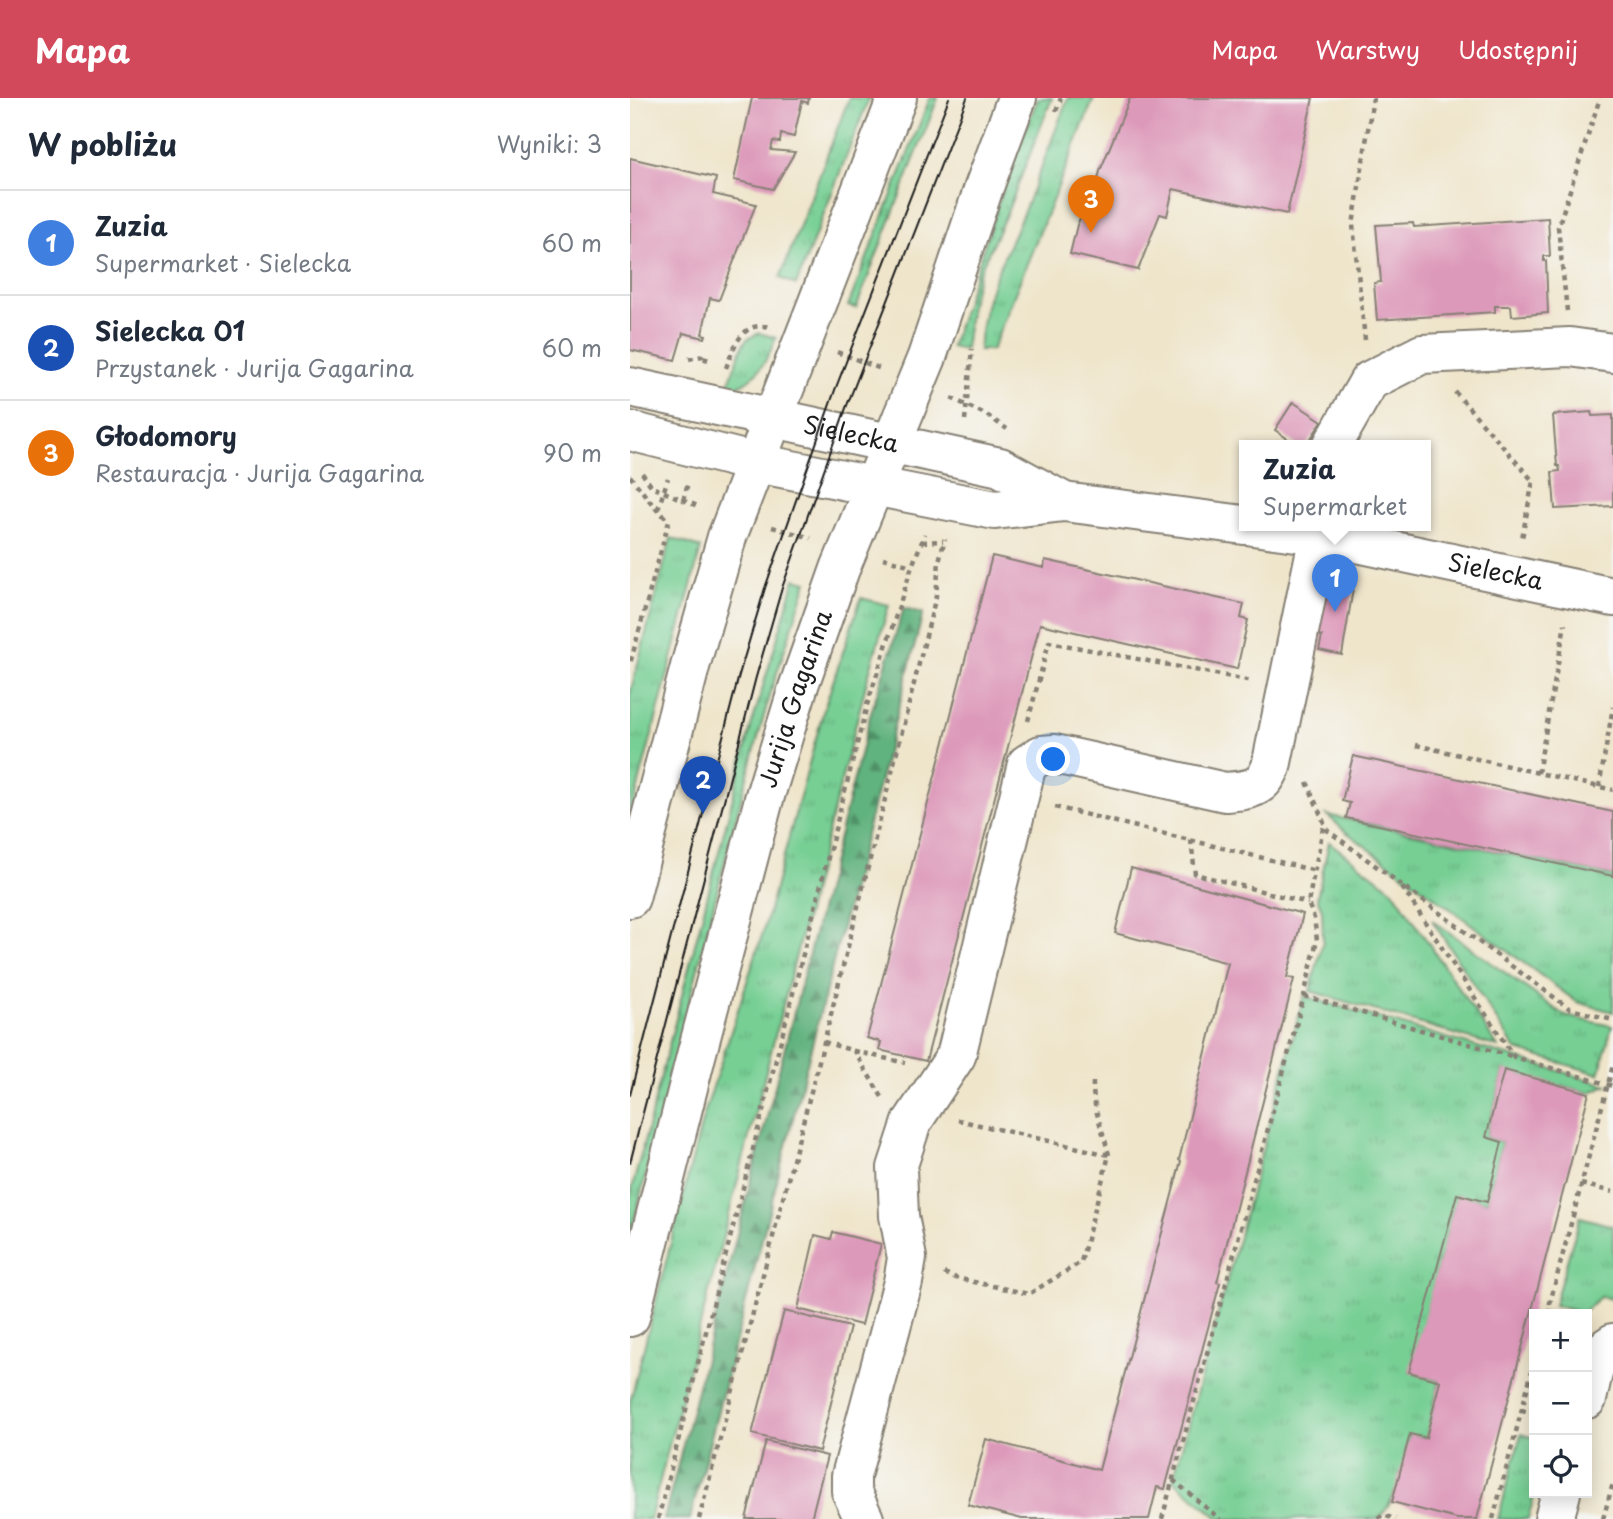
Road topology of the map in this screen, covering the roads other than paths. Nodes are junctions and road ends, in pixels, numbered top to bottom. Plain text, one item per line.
1 (897, 98) edge
2 (1017, 98) edge
3 (1613, 353) edge
4 (630, 387) edge
5 (774, 417) junction
6 (1335, 440) edge
7 (893, 442) junction
8 (634, 449) edge
9 (756, 463) junction
10 (875, 486) junction
11 (1064, 502) junction
12 (1239, 524) edge
13 (1292, 531) edge
14 (1319, 535) junction
15 (1613, 597) edge
16 (630, 898) edge
17 (630, 1317) edge
18 (1613, 1343) edge
19 (1592, 1380) edge
20 (1560, 1498) edge
21 (864, 1519) edge
22 (1554, 1519) edge

1 - 5 main road
2 - 7 main road, Jurija Gagarina
3 - 6 main road
4 - 5 main road, Sielecka
5 - 7 main road, Sielecka
5 - 9 main road
7 - 10 main road, Jurija Gagarina
7 - 11 main road, Sielecka
8 - 9 main road, Sielecka
9 - 10 main road, Sielecka
9 - 16 main road
10 - 11 main road, Sielecka
10 - 17 main road, Jurija Gagarina
11 - 12 main road, Sielecka
13 - 14 main road, Sielecka
14 - 15 main road, Sielecka
14 - 21 main road
18 - 19 main road
20 - 22 main road

